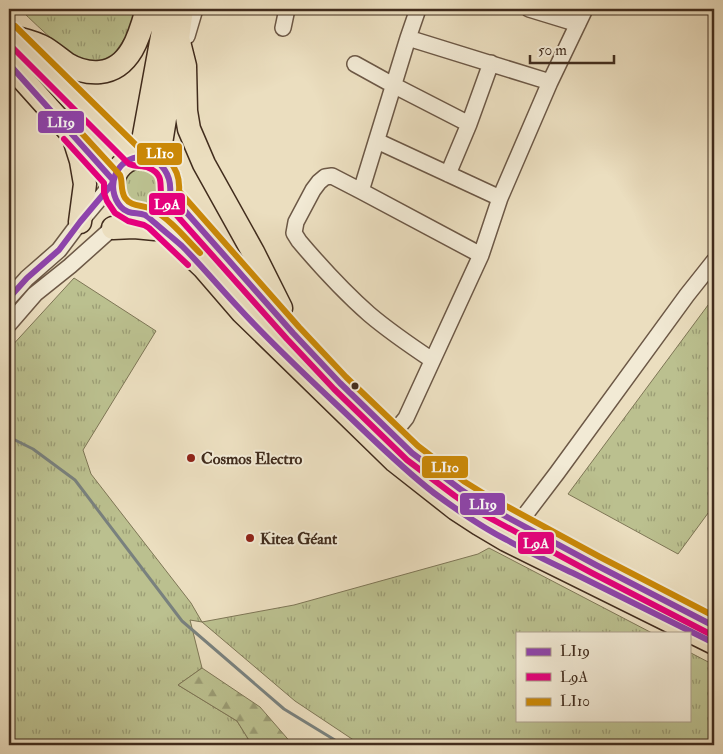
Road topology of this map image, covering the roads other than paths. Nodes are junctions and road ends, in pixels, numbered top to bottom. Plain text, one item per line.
1 (147, 9) edge
2 (167, 9) edge
3 (182, 9) edge
4 (195, 9) edge
5 (287, 9) edge
6 (418, 9) edge
7 (528, 9) edge
8 (585, 9) edge
9 (578, 24) junction
10 (283, 28) dead end
11 (11, 35) edge
12 (408, 38) junction
13 (180, 46) junction
14 (9, 64) edge
15 (355, 64) dead end
16 (491, 64) junction
17 (550, 82) junction
18 (393, 86) junction
19 (470, 124) junction
20 (73, 136) junction
21 (376, 141) junction
22 (144, 159) junction
23 (448, 174) junction
24 (113, 182) junction
25 (362, 191) junction
26 (170, 194) junction
27 (500, 198) junction
28 (141, 215) junction
29 (80, 222) junction
30 (113, 228) junction
31 (165, 231) junction
32 (481, 255) junction
33 (714, 262) edge
34 (9, 298) edge
35 (9, 324) edge
36 (293, 333) junction
37 (432, 360) junction
38 (392, 435) junction
39 (519, 523) junction
40 (714, 626) edge
41 (714, 643) edge

1 - 11 highway
2 - 22 highway
3 - 13 highway
4 - 13 street
5 - 10 street
6 - 12 street
7 - 9 street
8 - 9 street
9 - 17 street
11 - 22 highway
12 - 16 street
12 - 18 street
13 - 22 highway
13 - 36 highway
14 - 20 highway
15 - 18 street
16 - 17 street
16 - 19 street
17 - 27 street
18 - 19 street
18 - 21 street
19 - 23 street
20 - 24 highway
20 - 29 highway
21 - 23 street
21 - 25 street
22 - 24 highway
22 - 26 highway
23 - 27 street
24 - 28 highway
24 - 29 street
25 - 32 street
25 - 37 street
26 - 28 highway
26 - 36 highway
27 - 32 street
28 - 30 street
28 - 31 highway
29 - 34 street
30 - 31 highway
30 - 35 street
31 - 41 highway
32 - 37 street
33 - 39 street
36 - 38 highway
37 - 38 street
38 - 39 highway
39 - 40 highway

